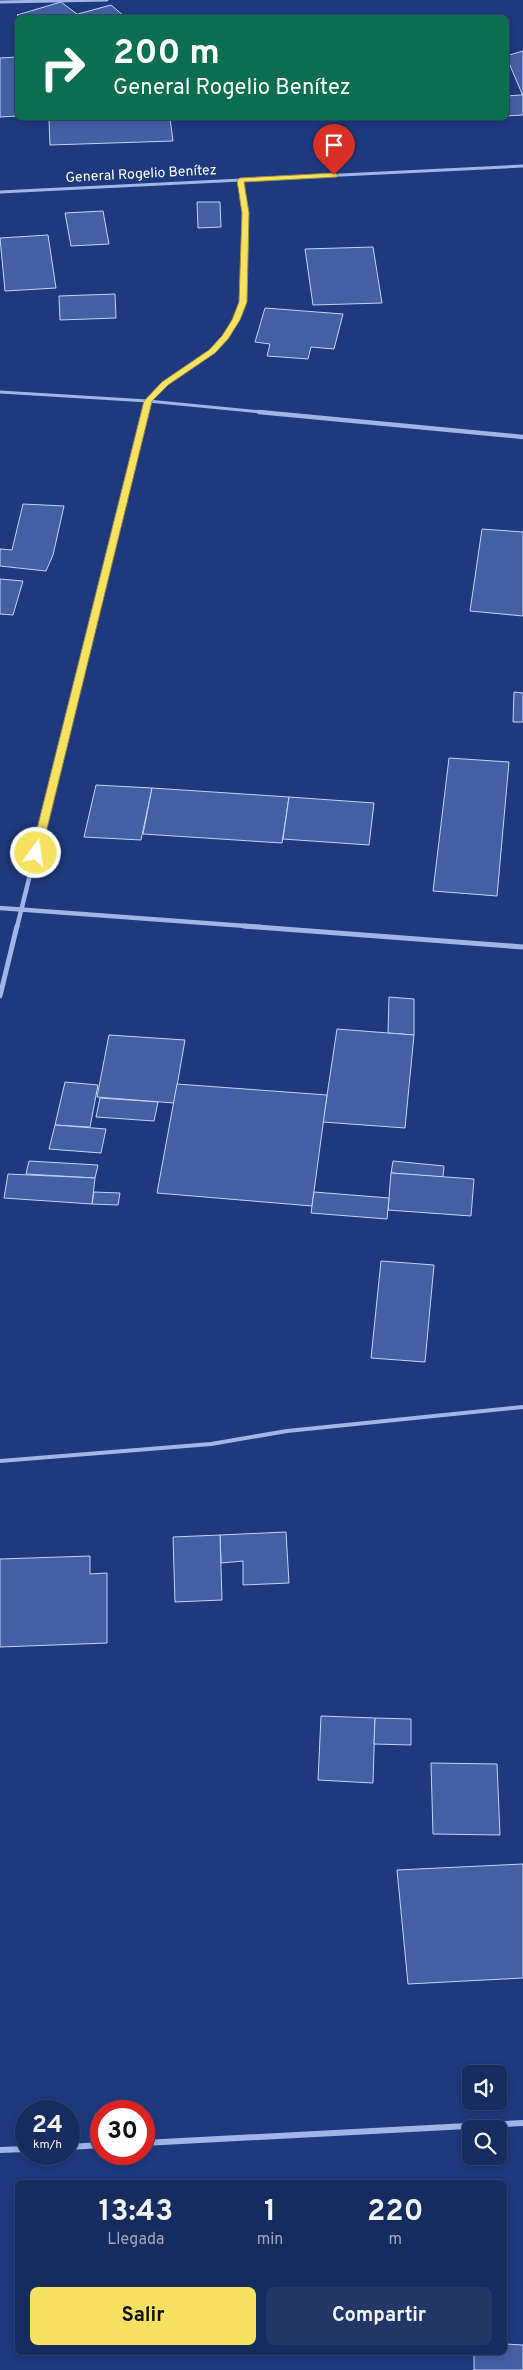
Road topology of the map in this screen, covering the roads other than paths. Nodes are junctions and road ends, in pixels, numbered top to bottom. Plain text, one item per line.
1 (107, 0) edge
2 (0, 2) edge
3 (523, 166) edge
4 (240, 180) junction
5 (0, 192) edge
6 (0, 392) edge
7 (148, 401) junction
8 (523, 437) edge
9 (0, 908) edge
10 (22, 909) junction
11 (523, 947) edge
12 (0, 996) edge
13 (523, 1407) edge
14 (0, 1461) edge
15 (523, 2123) edge
16 (155, 2142) edge
17 (15, 2149) edge
18 (0, 2150) edge

1 - 2 street
3 - 4 street, General Rogelio Benítez
4 - 5 street, General Rogelio Benítez
4 - 7 street
6 - 7 street
7 - 8 street
7 - 10 street
9 - 10 street
10 - 11 street
10 - 12 street
13 - 14 lane
15 - 16 street
17 - 18 street

